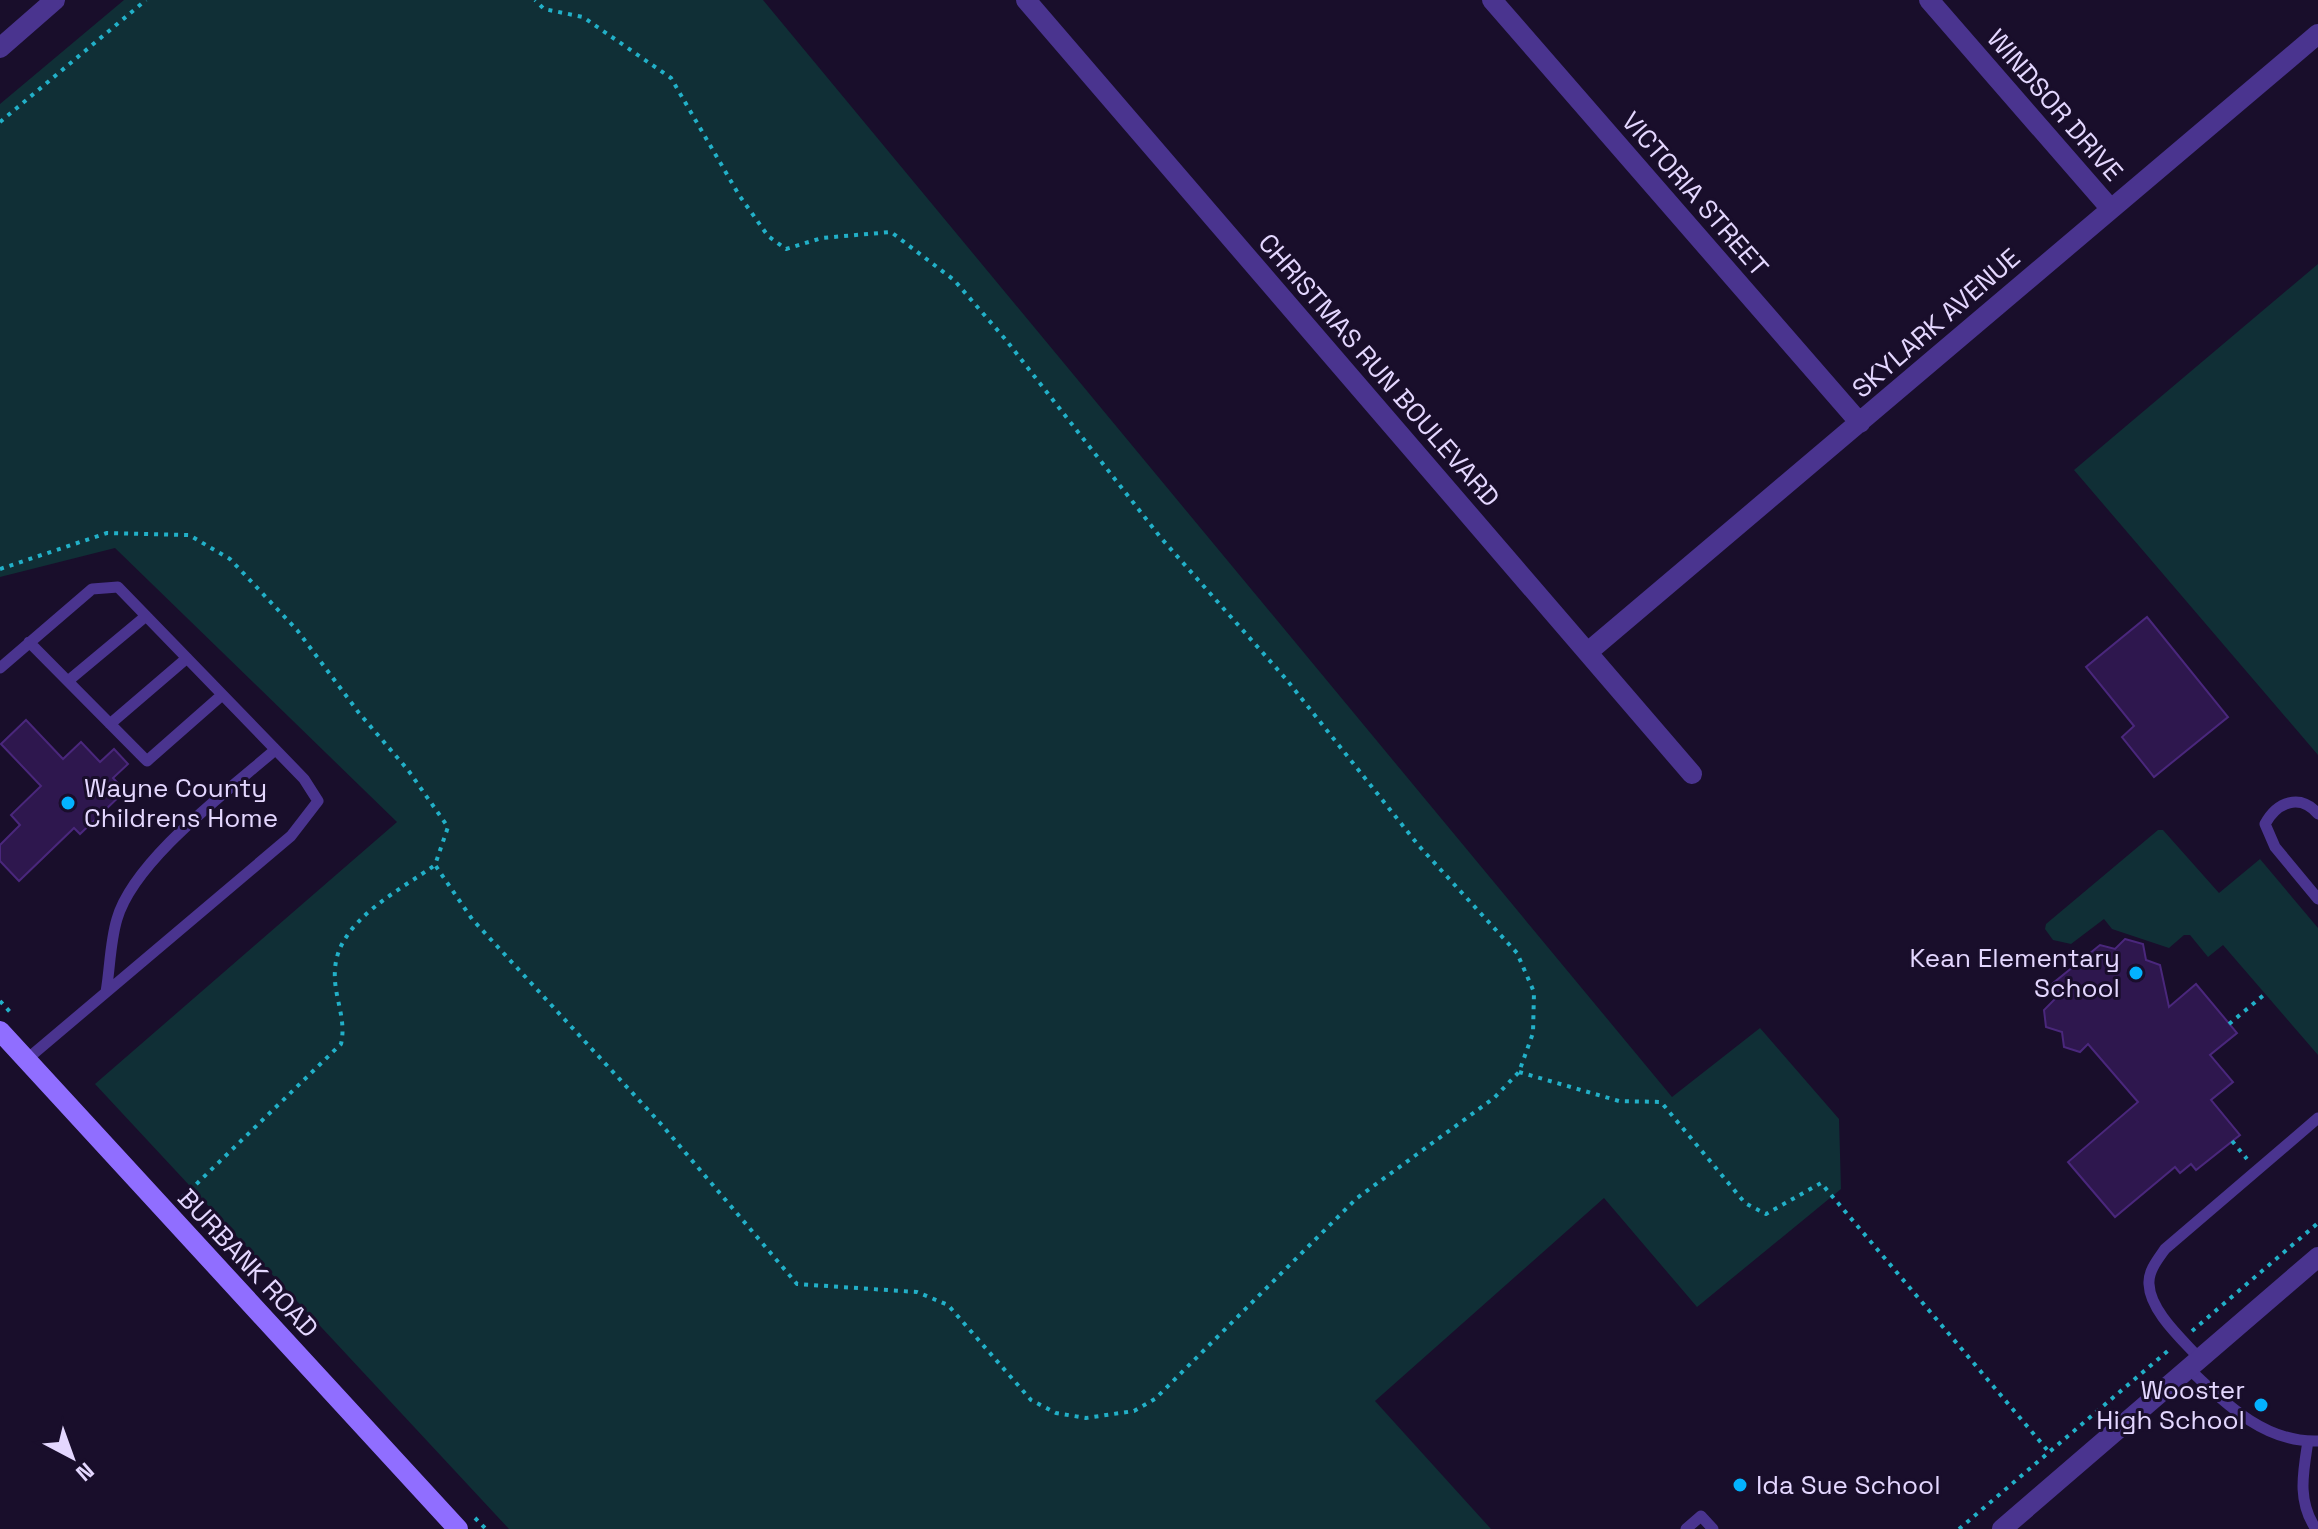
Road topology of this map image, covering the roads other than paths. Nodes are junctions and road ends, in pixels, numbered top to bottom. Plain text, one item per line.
1 (55, 0) edge
2 (1026, 0) edge
3 (1492, 0) edge
4 (1929, 0) edge
5 (2318, 34) edge
6 (0, 48) edge
7 (2110, 208) junction
8 (1860, 423) junction
9 (146, 616) junction
10 (29, 642) junction
11 (1588, 652) junction
12 (187, 658) junction
13 (0, 668) edge
14 (68, 681) junction
15 (222, 695) junction
16 (110, 724) junction
17 (275, 750) junction
18 (1692, 774) dead end
19 (2318, 814) edge
20 (2318, 899) edge
21 (106, 992) junction
22 (0, 1031) edge
23 (26, 1060) junction
24 (2318, 1118) edge
25 (2318, 1257) edge
26 (2194, 1363) junction
27 (2313, 1441) edge
28 (458, 1529) edge
29 (1686, 1529) edge
30 (1713, 1529) edge
31 (2002, 1529) edge
32 (2316, 1529) edge

1 - 6 street
2 - 11 street, CHRISTMAS RUN BOULEVARD
3 - 8 street, VICTORIA STREET
4 - 7 street, WINDSOR DRIVE
5 - 7 street, SKYLARK AVENUE
7 - 8 street, SKYLARK AVENUE
8 - 11 street, SKYLARK AVENUE
9 - 10 lane
9 - 12 lane
9 - 14 lane
10 - 13 lane
10 - 14 lane
11 - 18 street, CHRISTMAS RUN BOULEVARD
12 - 15 lane
12 - 16 lane
14 - 16 lane
15 - 16 lane
15 - 17 lane
17 - 21 lane
17 - 21 lane
19 - 20 lane
21 - 23 lane
22 - 23 main road, BURBANK ROAD
23 - 28 main road, BURBANK ROAD
24 - 26 lane
25 - 26 street
26 - 27 lane
26 - 31 street
27 - 32 lane
29 - 30 lane

